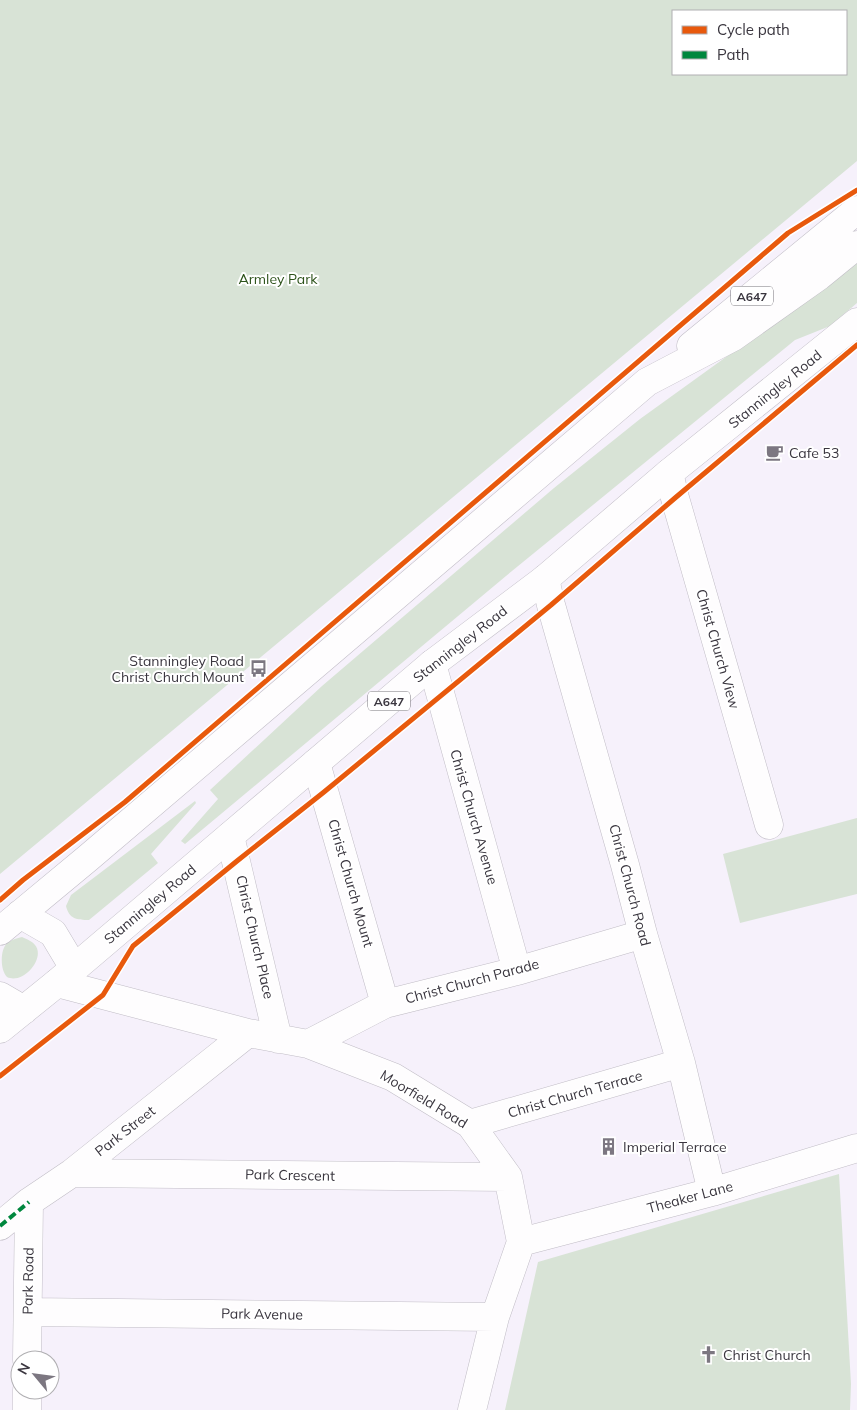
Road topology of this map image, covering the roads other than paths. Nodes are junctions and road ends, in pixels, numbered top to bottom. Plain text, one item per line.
1 (857, 210) edge
2 (857, 245) edge
3 (857, 322) edge
4 (647, 382) junction
5 (669, 473) junction
6 (545, 579) junction
7 (432, 664) junction
8 (316, 762) junction
9 (769, 825) dead end
10 (230, 836) junction
11 (10, 922) edge
12 (643, 934) junction
13 (517, 971) junction
14 (66, 976) junction
15 (0, 996) edge
16 (385, 1004) junction
17 (24, 1010) junction
18 (0, 1029) edge
19 (248, 1033) junction
20 (278, 1039) junction
21 (308, 1044) junction
22 (681, 1063) junction
23 (470, 1124) junction
24 (857, 1148) edge
25 (72, 1173) junction
26 (508, 1177) junction
27 (712, 1192) junction
28 (29, 1202) junction
29 (0, 1226) edge
30 (521, 1242) junction
31 (28, 1312) junction
32 (495, 1317) junction
33 (27, 1350) edge
34 (472, 1410) edge

1 - 4 street, A647
2 - 4 street, A647
3 - 5 street, Stanningley Road / A647
4 - 11 street, A647
5 - 6 street, Stanningley Road / A647
5 - 9 street, Christ Church View
6 - 7 street, Stanningley Road / A647
6 - 12 street, Christ Church Road
7 - 8 street, Stanningley Road / A647
7 - 13 street, Christ Church Avenue
8 - 10 street, Stanningley Road / A647
8 - 16 street, Christ Church Mount
10 - 14 street, Stanningley Road / A647
10 - 20 street, Christ Church Place
11 - 14 street
12 - 13 street, Christ Church Parade
12 - 22 street, Christ Church Road
13 - 16 street, Christ Church Parade
14 - 17 street, Stanningley Road / A647
14 - 19 street, Moorfield Road
15 - 17 street
16 - 21 street, Christ Church Parade
17 - 18 street, Stanningley Road / A647
19 - 20 street, Moorfield Road
19 - 25 street, Park Street
20 - 21 street, Moorfield Road
21 - 23 street, Moorfield Road
22 - 23 street, Christ Church Terrace
22 - 27 street, Christ Church Road
23 - 26 street, Moorfield Road
24 - 27 street, Theaker Lane
25 - 26 street, Park Crescent
25 - 28 street, Park Street
26 - 30 street, Moorfield Road
27 - 30 street, Theaker Lane
28 - 29 street, Park Street
28 - 31 street, Park Road
30 - 32 street
31 - 32 street, Park Avenue
31 - 33 street, Park Road
32 - 34 street

